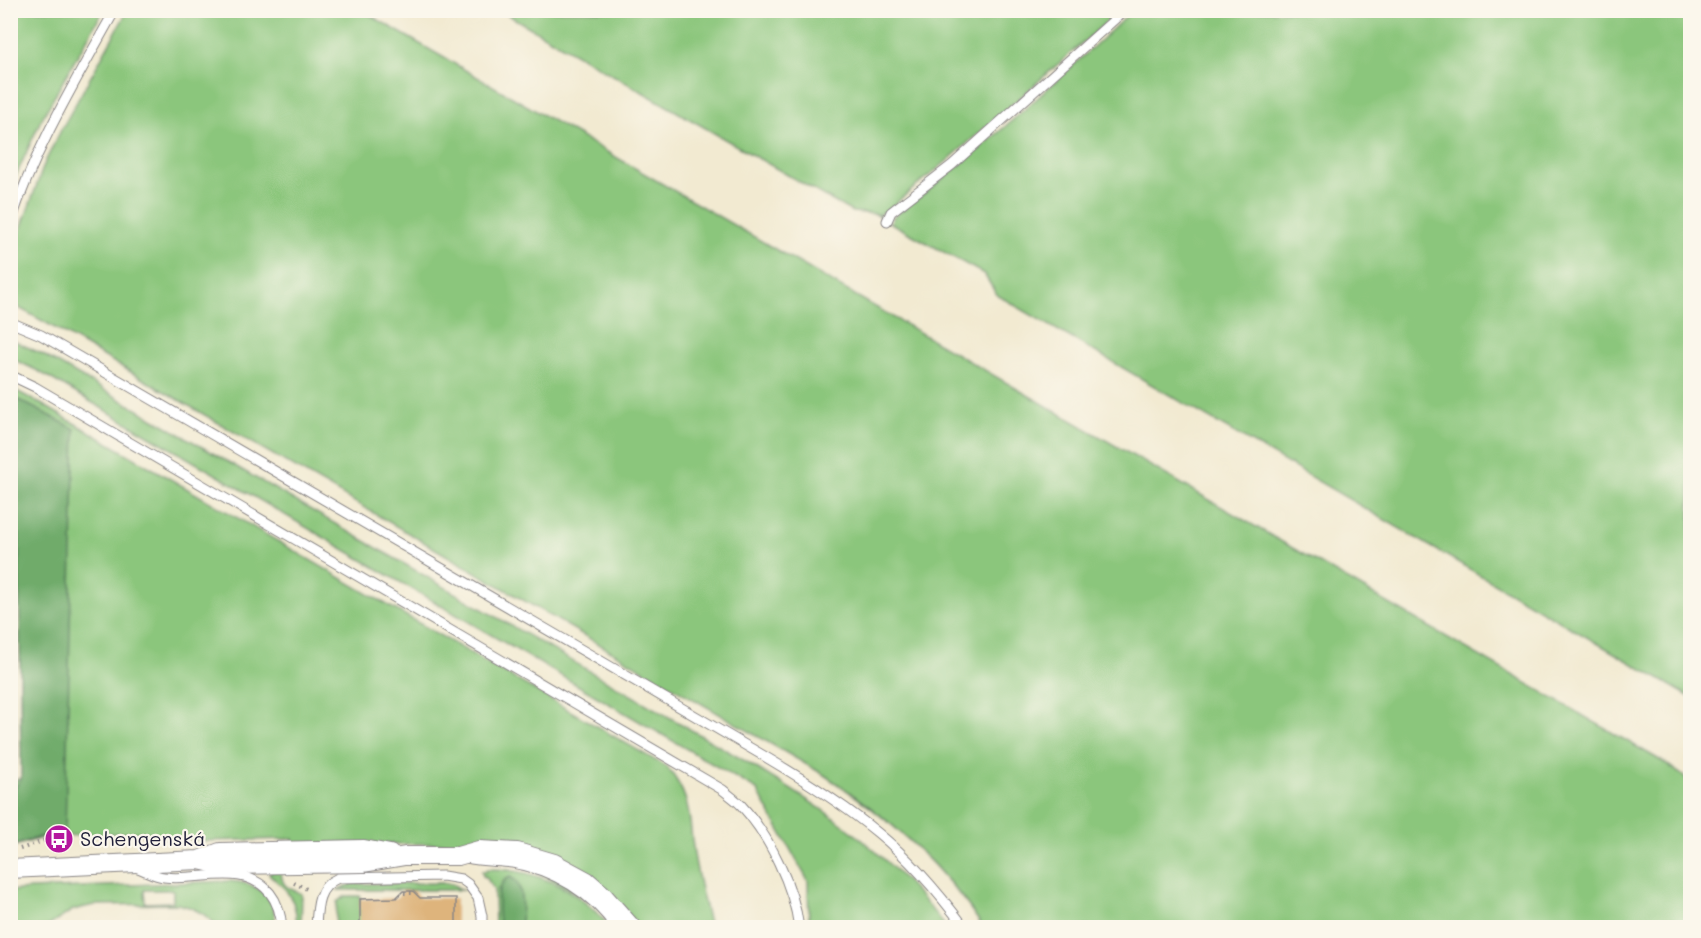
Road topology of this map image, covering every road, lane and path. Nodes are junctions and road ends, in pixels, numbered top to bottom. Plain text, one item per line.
1 (115, 10) edge
2 (1125, 10) edge
3 (887, 221) dead end
4 (10, 224) edge
5 (10, 322) edge
6 (10, 375) edge
7 (46, 840) dead end
8 (10, 852) edge
9 (458, 856) junction
10 (126, 863) junction
11 (13, 870) edge
12 (401, 893) dead end
13 (415, 893) dead end
14 (481, 926) edge
15 (282, 927) edge
16 (316, 927) edge
17 (616, 927) edge
18 (632, 927) edge
19 (799, 927) edge
20 (965, 927) edge

1 - 4 lane
2 - 3 lane
5 - 20 lane
6 - 19 lane
7 - 8 path
9 - 10 street
9 - 17 lane
9 - 18 street
10 - 11 street
10 - 15 lane
12 - 13 path
14 - 16 lane

